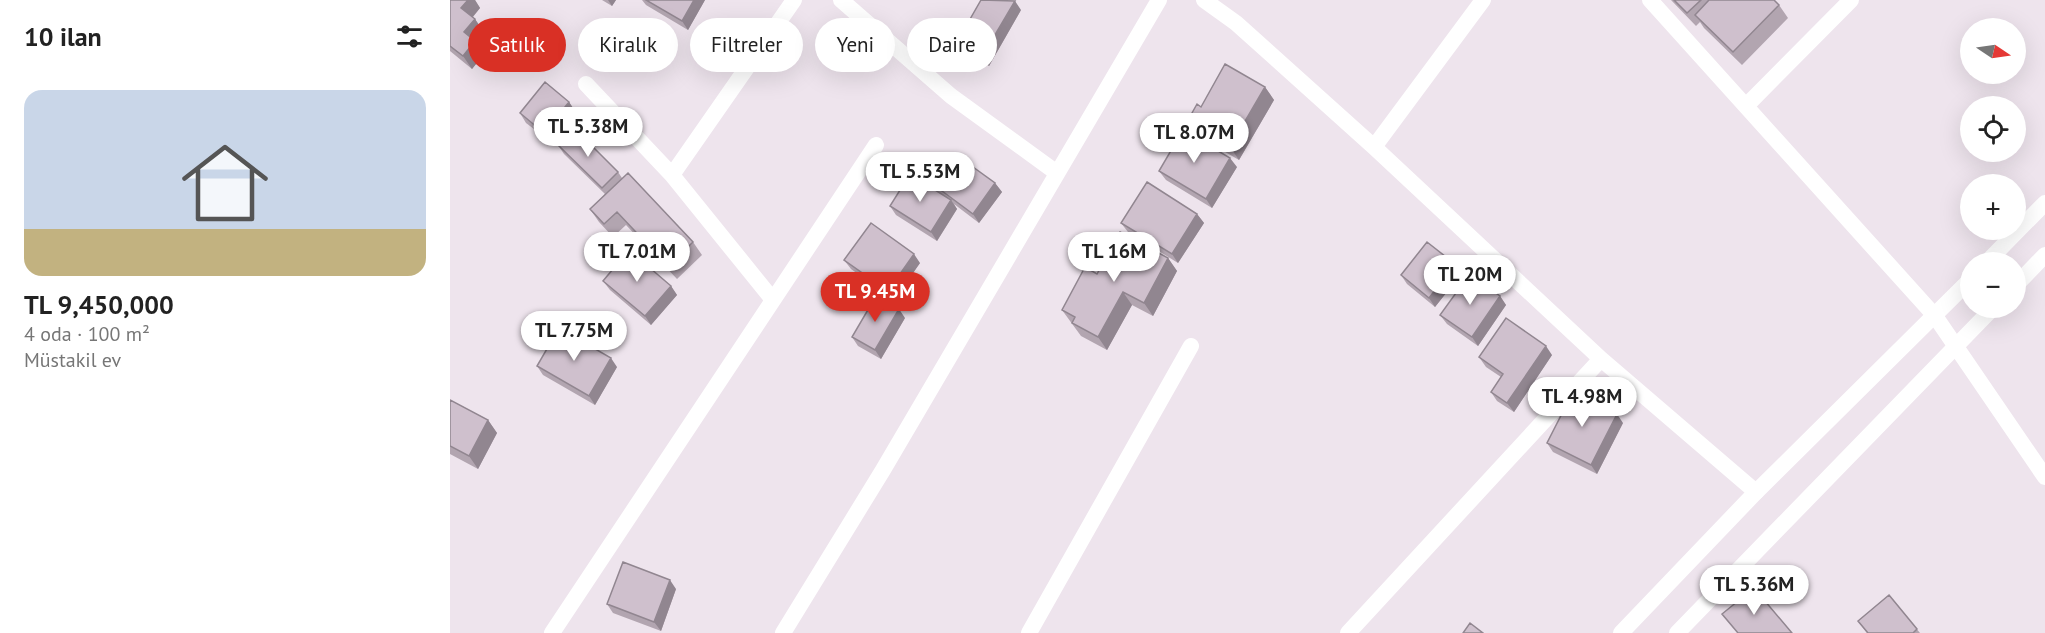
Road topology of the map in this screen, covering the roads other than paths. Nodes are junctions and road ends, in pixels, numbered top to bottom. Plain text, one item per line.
1 (794, 0) edge
2 (841, 0) edge
3 (1159, 0) edge
4 (1204, 0) edge
5 (1483, 0) edge
6 (1650, 0) edge
7 (1851, 0) edge
8 (586, 84) dead end
9 (1746, 105) junction
10 (876, 146) dead end
11 (1374, 147) junction
12 (1057, 173) junction
13 (672, 176) junction
14 (2045, 203) edge
15 (1997, 252) edge
16 (2045, 255) edge
17 (2026, 275) edge
18 (1960, 290) edge
19 (773, 300) junction
20 (1935, 316) junction
21 (1983, 318) edge
22 (1191, 346) dead end
23 (1955, 346) junction
24 (1601, 359) junction
25 (2045, 477) edge
26 (1756, 492) junction
27 (552, 633) edge
28 (783, 633) edge
29 (1029, 633) edge
30 (1348, 633) edge
31 (1621, 633) edge
32 (1677, 633) edge

1 - 13 street
2 - 12 street
3 - 12 street
4 - 11 street
5 - 11 street
6 - 9 street
7 - 9 street
8 - 13 street
9 - 20 street
10 - 19 street
11 - 24 street
12 - 28 street
13 - 19 street
14 - 15 street
16 - 17 street
18 - 20 street
19 - 27 street
20 - 23 street
20 - 26 street
21 - 23 street
22 - 29 street
23 - 25 street
23 - 32 street
24 - 26 street
24 - 30 street
26 - 31 street

